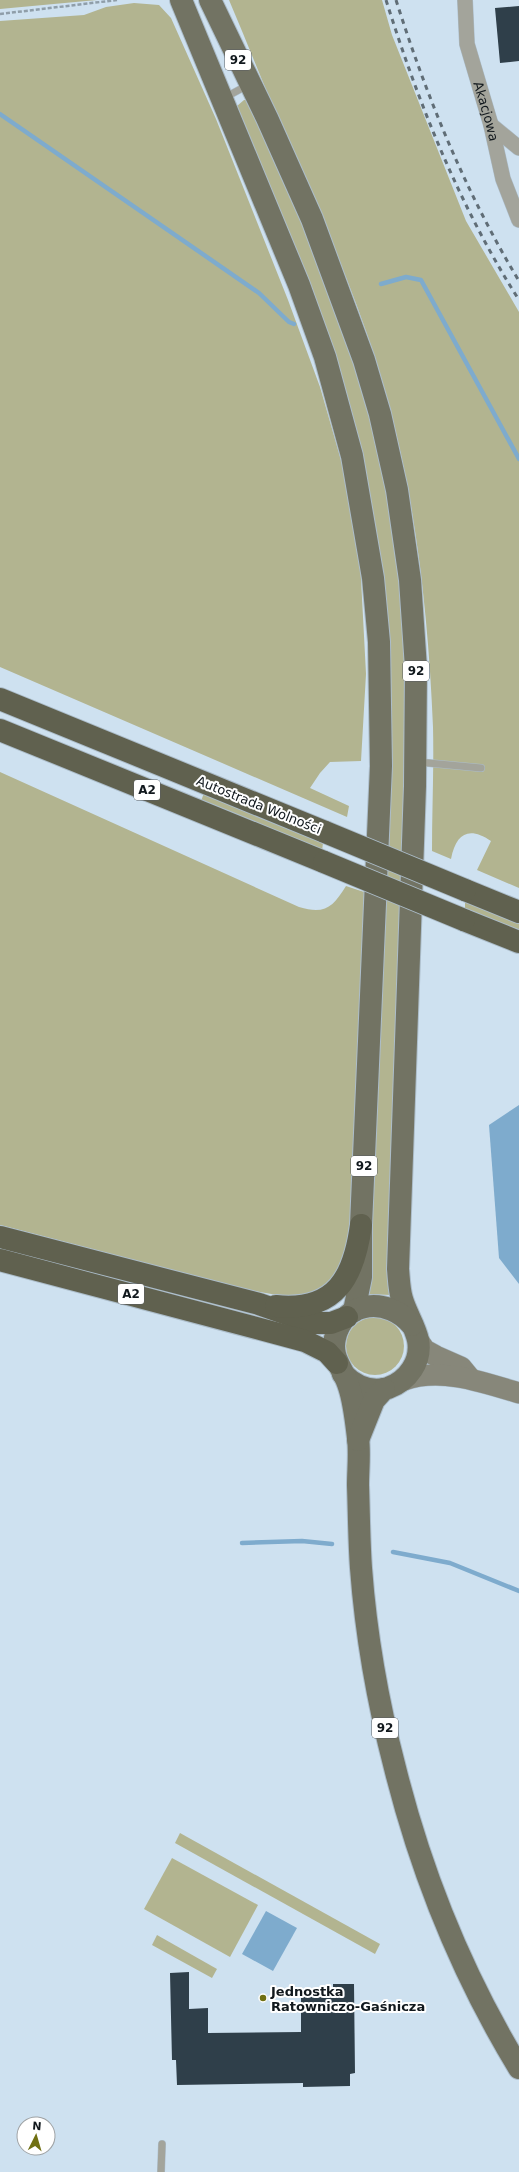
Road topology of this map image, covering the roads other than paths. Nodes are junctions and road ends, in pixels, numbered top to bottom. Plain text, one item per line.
1 (181, 0) edge
2 (210, 0) edge
3 (465, 0) edge
4 (250, 84) junction
5 (221, 100) junction
6 (491, 125) junction
7 (519, 148) edge
8 (519, 220) edge
9 (0, 685) edge
10 (0, 698) edge
11 (61, 723) junction
12 (0, 730) edge
13 (415, 762) junction
14 (481, 768) dead end
15 (519, 912) edge
16 (519, 942) edge
17 (361, 1225) junction
18 (0, 1237) edge
19 (0, 1260) edge
20 (259, 1304) junction
21 (351, 1314) junction
22 (415, 1333) junction
23 (340, 1369) junction
24 (470, 1378) junction
25 (404, 1380) junction
26 (384, 1389) junction
27 (519, 1393) edge
28 (358, 1440) junction
29 (519, 2068) edge
30 (162, 2144) dead end
31 (161, 2172) edge

1 - 5 main road, 92
2 - 4 main road, 92
3 - 6 street, Akacjowa
4 - 5 lane
4 - 13 main road, 92
5 - 17 main road, 92
6 - 7 street
6 - 8 street, Akacjowa
9 - 11 highway, A2
10 - 11 highway, Autostrada Wolności / A2
11 - 15 highway, Autostrada Wolności / A2, bridge
12 - 16 highway, A2, bridge
13 - 14 lane
13 - 22 main road, 92
17 - 20 highway, A2
17 - 21 main road, 92
18 - 20 highway, A2
19 - 23 highway, A2
20 - 21 highway, A2
21 - 22 main road
21 - 23 main road, 92
22 - 24 street
22 - 25 main road, 92
23 - 26 main road, 92
23 - 28 main road, 92
24 - 25 street
24 - 27 street
25 - 26 main road, 92
26 - 28 main road, 92
28 - 29 main road, 92
30 - 31 lane

